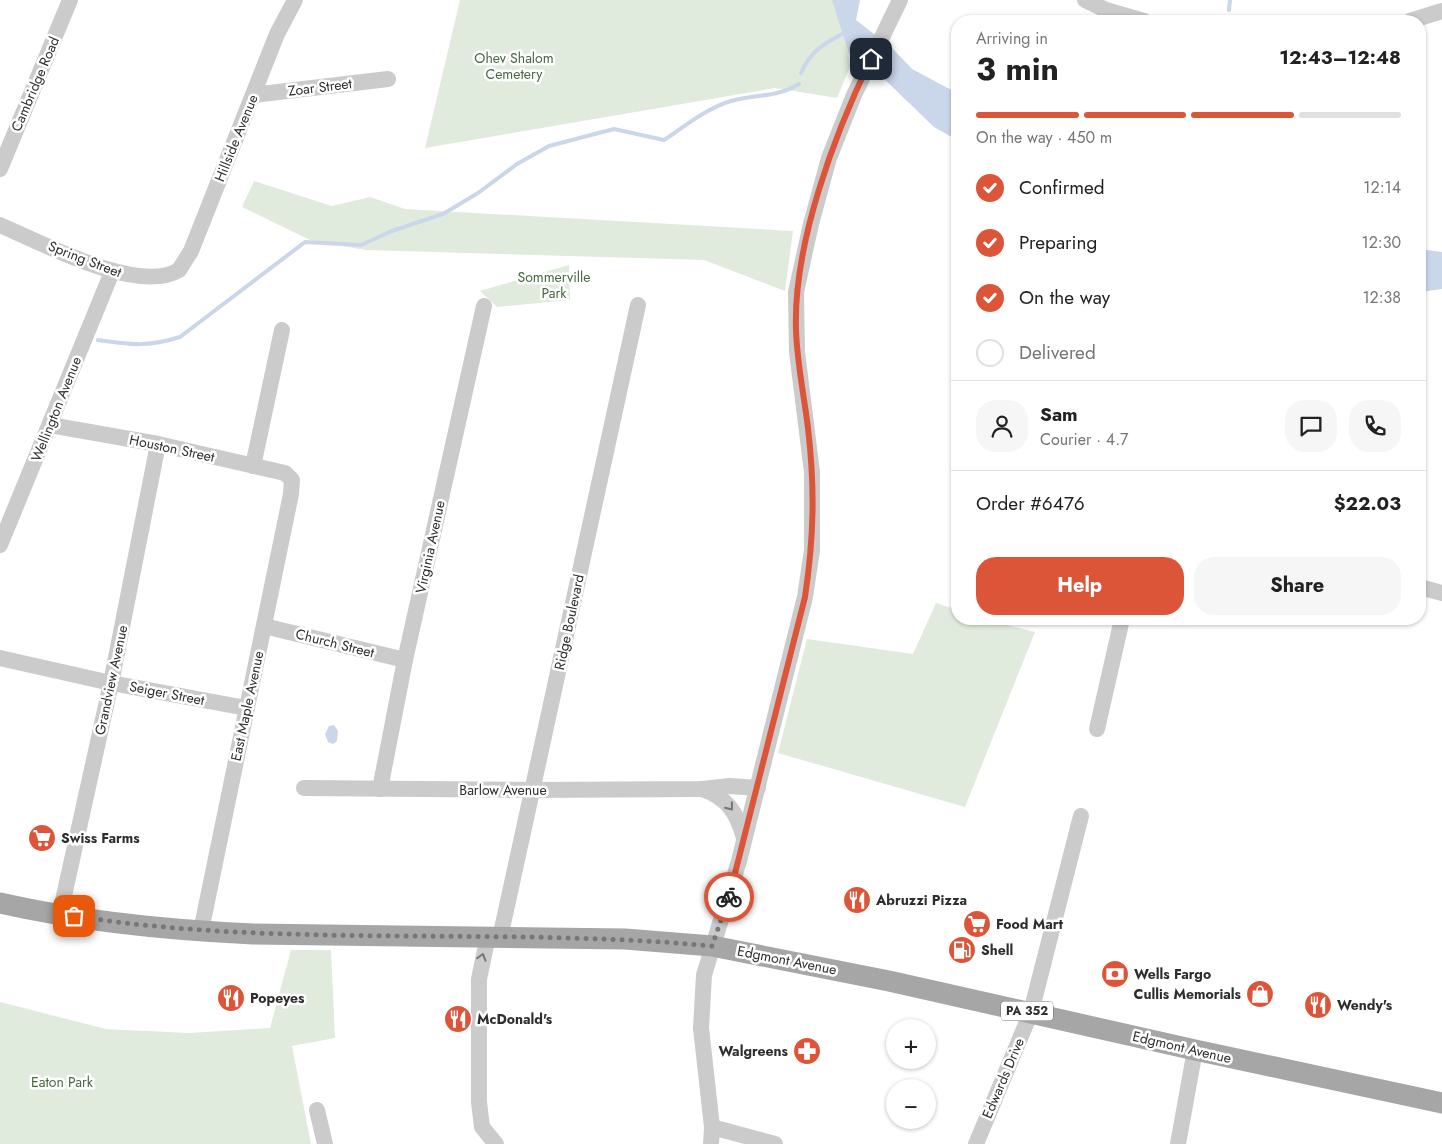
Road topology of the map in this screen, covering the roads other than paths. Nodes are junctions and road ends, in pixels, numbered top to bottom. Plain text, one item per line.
1 (70, 0) edge
2 (295, 0) edge
3 (900, 0) edge
4 (1085, 0) edge
5 (1442, 11) edge
6 (1123, 15) edge
7 (1426, 16) edge
8 (388, 79) dead end
9 (253, 95) junction
10 (0, 169) edge
11 (0, 225) edge
12 (112, 272) junction
13 (174, 274) joint
14 (638, 305) dead end
15 (484, 306) dead end
16 (282, 330) dead end
17 (50, 425) junction
18 (158, 444) junction
19 (253, 466) junction
20 (292, 480) joint
21 (0, 545) edge
22 (1426, 589) edge
23 (1442, 593) edge
24 (1121, 625) edge
25 (264, 626) junction
26 (0, 658) edge
27 (405, 660) junction
28 (111, 682) junction
29 (246, 708) junction
30 (1097, 729) dead end
31 (304, 788) dead end
32 (758, 788) junction
33 (702, 789) junction
34 (380, 790) junction
35 (532, 790) junction
36 (1081, 816) dead end
37 (744, 838) junction
38 (0, 902) edge
39 (60, 914) junction
40 (201, 932) junction
41 (494, 937) junction
42 (712, 946) junction
43 (1031, 1012) junction
44 (1195, 1050) junction
45 (1442, 1102) edge
46 (317, 1110) dead end
47 (712, 1127) junction
48 (325, 1144) edge
49 (496, 1144) edge
50 (711, 1144) edge
51 (775, 1144) edge
52 (976, 1144) edge
53 (1178, 1144) edge

1 - 10 street, Cambridge Road
2 - 9 street, Hillside Avenue
3 - 32 street
4 - 6 street
5 - 7 street
8 - 9 street, Zoar Street
9 - 13 street, Hillside Avenue
11 - 12 street, Spring Street
12 - 13 street, Spring Street
12 - 17 street, Wellington Avenue
14 - 35 street, Ridge Boulevard
15 - 27 street, Virginia Avenue
16 - 19 street
17 - 18 street, Houston Street
17 - 21 street, Wellington Avenue
18 - 19 street, Houston Street
18 - 28 street, Grandview Avenue
19 - 20 street, Houston Street
20 - 25 street, East Maple Avenue
22 - 23 street
24 - 30 street
25 - 27 street, Church Street
25 - 29 street, East Maple Avenue
26 - 28 street, Seiger Street
27 - 34 street, Virginia Avenue
28 - 29 street, Seiger Street
28 - 39 street, Grandview Avenue
29 - 40 street, East Maple Avenue
31 - 34 street, Barlow Avenue
32 - 33 street, Barlow Avenue
32 - 37 street
33 - 35 street, Barlow Avenue
33 -> 37 street, Barlow Avenue
34 - 35 street, Barlow Avenue
35 - 41 street, Ridge Boulevard
36 - 43 street, Edwards Drive
37 - 42 street
38 - 39 main road, Edgmont Avenue / PA 352
39 - 40 main road, Edgmont Avenue / PA 352
40 - 41 main road, Edgmont Avenue / PA 352
41 - 42 main road, Edgmont Avenue / PA 352
49 -> 41 street, Ridge Boulevard
42 - 43 main road, Edgmont Avenue / PA 352
42 - 47 street
43 - 44 main road, Edgmont Avenue / PA 352
43 - 52 street, Edwards Drive
44 - 45 main road, Edgmont Avenue / PA 352
44 - 53 street
46 - 48 street
47 - 50 street
47 - 51 street

